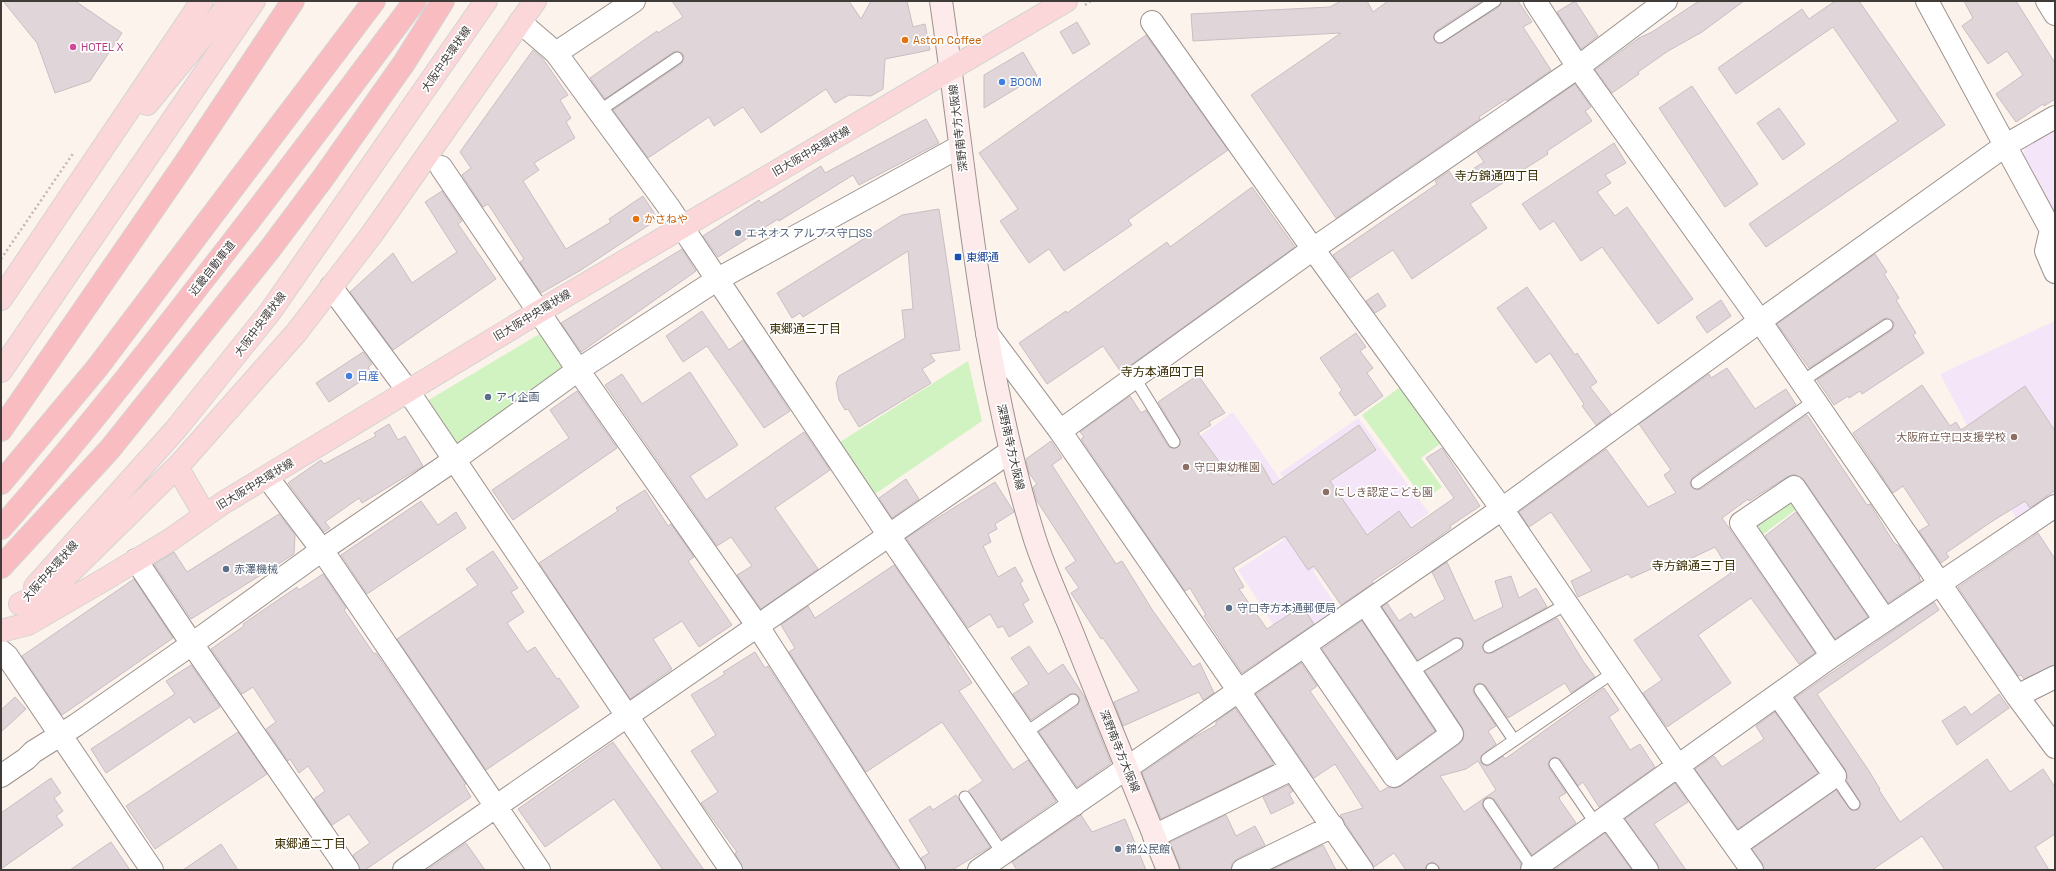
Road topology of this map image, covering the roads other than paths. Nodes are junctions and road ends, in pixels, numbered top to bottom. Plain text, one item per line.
1 (202, 1) edge
2 (232, 1) edge
3 (254, 1) edge
4 (293, 1) edge
5 (374, 1) edge
6 (415, 1) edge
7 (443, 1) edge
8 (459, 1) edge
9 (486, 1) edge
10 (535, 1) edge
11 (634, 1) edge
12 (941, 1) edge
13 (1066, 1) edge
14 (1495, 1) edge
15 (1535, 1) edge
16 (1666, 1) edge
17 (1927, 1) edge
18 (2047, 1) edge
19 (2055, 14) edge
20 (520, 22) junction
21 (1152, 22) dead end
22 (1440, 36) dead end
23 (556, 53) junction
24 (677, 58) dead end
25 (404, 63) junction
26 (1578, 67) junction
27 (951, 69) junction
28 (599, 111) junction
29 (2055, 117) edge
30 (2006, 145) junction
31 (959, 147) junction
32 (441, 167) dead end
33 (68, 198) junction
34 (682, 226) junction
35 (1313, 249) junction
36 (2055, 272) edge
37 (718, 279) junction
38 (331, 288) junction
39 (1, 299) edge
40 (540, 311) junction
41 (1760, 321) junction
42 (1887, 325) dead end
43 (987, 332) junction
44 (578, 370) junction
45 (1, 371) edge
46 (1134, 378) junction
47 (1801, 382) junction
48 (408, 391) junction
49 (1814, 401) junction
50 (1, 430) edge
51 (1060, 431) junction
52 (1174, 442) dead end
53 (1011, 452) junction
54 (454, 460) junction
55 (177, 467) junction
56 (267, 477) junction
57 (1697, 482) dead end
58 (1, 483) edge
59 (2055, 506) edge
60 (1502, 509) junction
61 (205, 515) junction
62 (1, 528) edge
63 (888, 534) junction
64 (322, 550) junction
65 (136, 560) junction
66 (1, 567) edge
67 (1941, 584) junction
68 (20, 604) junction
69 (1366, 604) junction
70 (1567, 604) junction
71 (1885, 620) junction
72 (1, 622) edge
73 (757, 625) junction
74 (1, 631) edge
75 (192, 644) junction
76 (1457, 644) dead end
77 (1305, 646) junction
78 (1489, 647) dead end
79 (1, 651) edge
80 (1832, 656) junction
81 (1411, 672) junction
82 (1614, 672) junction
83 (2055, 677) edge
84 (1480, 690) dead end
85 (1238, 691) junction
86 (1778, 695) junction
87 (2017, 696) junction
88 (1073, 700) dead end
89 (627, 716) junction
90 (60, 734) junction
91 (1025, 734) junction
92 (1514, 740) junction
93 (2055, 747) edge
94 (1487, 759) dead end
95 (1555, 764) dead end
96 (1678, 766) junction
97 (1127, 768) junction
98 (1292, 769) junction
99 (1, 776) edge
100 (1835, 776) junction
101 (966, 797) dead end
102 (1489, 804) dead end
103 (1854, 804) dead end
104 (1074, 805) junction
105 (495, 807) junction
106 (1602, 820) junction
107 (1333, 826) junction
108 (1154, 836) junction
109 (1735, 846) junction
110 (1008, 862) edge
111 (1543, 867) edge
112 (152, 870) edge
113 (348, 870) edge
114 (404, 870) edge
115 (539, 870) edge
116 (731, 870) edge
117 (914, 870) edge
118 (979, 870) edge
119 (1168, 870) edge
120 (1243, 870) edge
121 (1362, 870) edge
122 (1647, 870) edge
123 (1752, 870) edge

1 - 33 main road
2 - 33 main road
3 - 45 main road
4 - 50 highway
5 - 58 highway
6 - 62 highway, 近畿自動車道
7 - 25 highway
8 - 25 highway
9 - 68 main road, 大阪中央環状線
10 - 20 main road
11 - 23 street
12 - 27 main road, 深野南寺方大阪線
13 - 27 main road, 旧大阪中央環状線
14 - 22 lane
15 - 26 street
16 - 26 street
17 - 30 street
18 - 19 street
20 - 23 street
20 - 38 main road
21 - 35 street
23 - 28 street
24 - 28 lane
25 - 66 highway
26 - 35 street
26 - 41 street
27 - 31 main road, 深野南寺方大阪線
27 - 34 main road, 旧大阪中央環状線
28 - 34 street
29 - 30 street
30 - 36 street
30 - 41 street
31 - 37 street
31 - 43 main road, 深野南寺方大阪線
32 - 40 street
33 - 39 main road
34 - 37 street
34 - 40 main road, 旧大阪中央環状線
35 - 46 street
35 - 60 street
37 - 44 street
37 - 63 street
38 - 48 street
38 - 55 main road
40 - 44 street
40 - 48 main road, 旧大阪中央環状線
41 - 47 street
41 - 60 street
42 - 47 lane
43 - 51 street
43 - 53 main road, 深野南寺方大阪線
44 - 54 street
44 - 73 street
46 - 51 street
46 - 52 lane
47 - 49 street
48 - 54 street
48 - 56 main road, 旧大阪中央環状線
49 - 57 lane
49 - 67 street
51 - 85 street
53 - 63 street
53 - 97 main road, 深野南寺方大阪線
54 - 64 street
54 - 89 street
55 - 61 main road
55 - 68 main road
56 - 61 main road, 旧大阪中央環状線
56 - 64 street
59 - 67 street
60 - 69 street
60 - 70 street
61 - 65 main road, 旧大阪中央環状線
63 - 73 street
63 - 91 street
64 - 75 street
64 - 105 street
65 - 74 main road, 旧大阪中央環状線
65 - 75 street
67 - 71 street
67 - 87 street
68 - 72 main road, 大阪中央環状線
69 - 77 street
69 - 81 street
70 - 78 lane
70 - 82 street
71 - 80 street
71 - 80 street
73 - 89 street
73 - 117 street
75 - 90 street
75 - 113 street
76 - 81 lane
77 - 81 street
77 - 85 street
79 - 90 street
80 - 86 street
82 - 92 lane
82 - 96 street
83 - 87 street
84 - 92 lane
85 - 97 street
85 - 98 street
86 - 96 street
86 - 100 street
87 - 93 street
88 - 91 lane
89 - 105 street
89 - 116 street
90 - 99 street
90 - 112 street
91 - 104 street
92 - 94 lane
95 - 106 lane
96 - 106 street
96 - 109 street
97 - 104 street
97 - 108 main road, 深野南寺方大阪線
98 - 107 street
98 - 108 street
100 - 103 lane
100 - 109 street
101 - 110 lane
102 - 111 lane
104 - 110 street
105 - 114 street
105 - 115 street
106 - 111 street
106 - 122 street
107 - 120 street
107 - 121 street
108 - 119 main road, 深野南寺方大阪線
109 - 123 street
110 - 118 street

